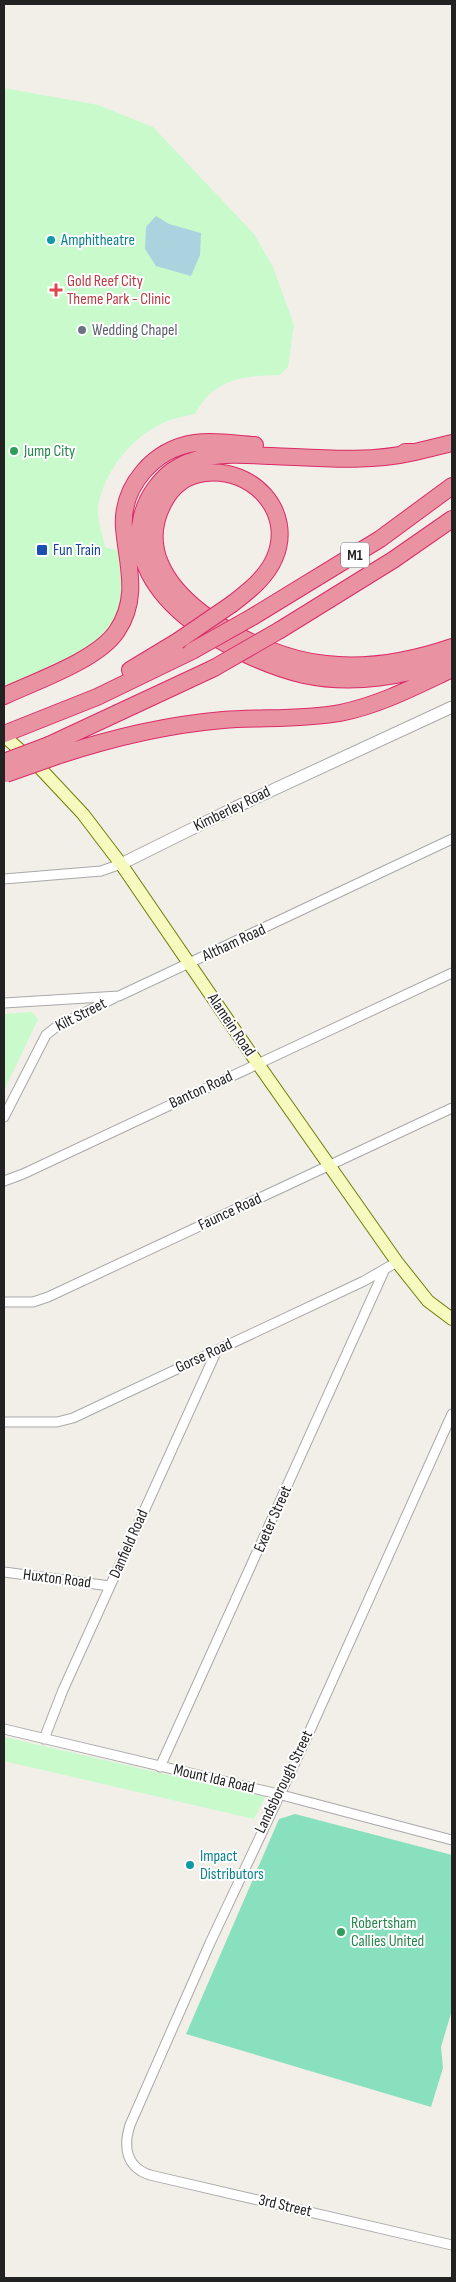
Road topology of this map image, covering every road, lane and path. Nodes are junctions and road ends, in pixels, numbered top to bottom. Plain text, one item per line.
1 (452, 443) edge
2 (415, 452) junction
3 (452, 486) edge
4 (452, 519) edge
5 (452, 647) edge
6 (452, 660) edge
7 (452, 669) edge
8 (4, 696) edge
9 (97, 697) junction
10 (452, 707) edge
11 (4, 735) edge
12 (53, 750) junction
13 (5, 770) edge
14 (452, 839) edge
15 (121, 864) junction
16 (4, 879) edge
17 (189, 964) junction
18 (452, 973) edge
19 (119, 996) junction
20 (4, 1003) edge
21 (258, 1064) junction
22 (452, 1108) edge
23 (4, 1117) edge
24 (330, 1165) junction
25 (4, 1181) edge
26 (397, 1262) junction
27 (384, 1271) junction
28 (4, 1302) edge
29 (452, 1319) edge
30 (216, 1350) junction
31 (452, 1414) edge
32 (4, 1422) edge
33 (4, 1572) edge
34 (110, 1586) junction
35 (4, 1729) edge
36 (44, 1739) junction
37 (160, 1767) junction
38 (278, 1794) junction
39 (452, 1840) edge
40 (127, 2153) joint
41 (452, 2245) edge

1 - 2 highway
2 - 6 highway
2 - 8 highway
3 - 9 highway, M1, bridge
4 - 12 highway, M1, bridge
5 - 9 highway, bridge
7 - 12 highway
9 - 11 highway, M1
10 - 15 street, Kimberley Road
11 - 15 main road, Alamein Road
12 - 13 highway, M1, bridge
14 - 17 street, Altham Road
15 - 16 street, Kimberley Road
15 - 17 main road, Alamein Road
17 - 19 street, Altham Road
17 - 21 main road, Alamein Road
18 - 21 street, Banton Road
19 - 20 street, Altham Road
19 - 23 street, Kilt Street
21 - 24 main road, Alamein Road
21 - 25 street, Banton Road
22 - 24 street, Faunce Road
24 - 26 main road, Alamein Road
24 - 28 street, Faunce Road
26 - 27 street, Gorse Road
26 - 29 main road, Alamein Road
27 - 30 street, Gorse Road
27 - 37 street, Exeter Street
30 - 32 street, Gorse Road
30 - 34 street, Danfield Road
31 - 38 street, Landsborough Street
33 - 34 street, Huxton Road
34 - 36 street, Danfield Road
35 - 36 street, Mount Ida Road
36 - 37 street, Mount Ida Road
37 - 38 street, Mount Ida Road
38 - 39 street, Mount Ida Road
38 - 40 street, Landsborough Street
40 - 41 street, 3rd Street

